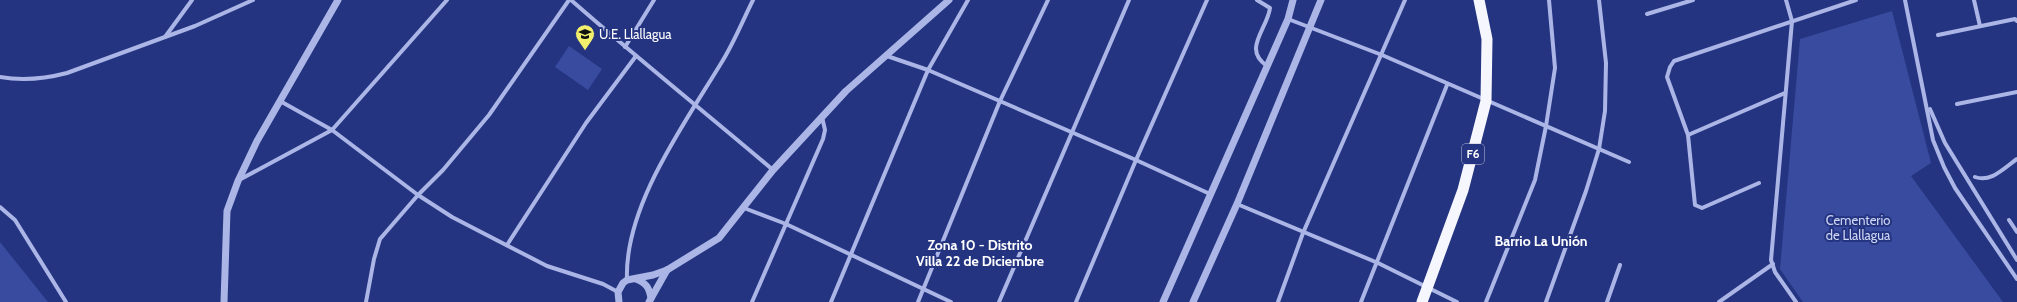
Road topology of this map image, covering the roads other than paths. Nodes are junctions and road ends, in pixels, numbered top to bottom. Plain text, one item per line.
1 (192, 0) edge
2 (253, 0) edge
3 (338, 0) edge
4 (447, 0) edge
5 (570, 0) edge
6 (654, 0) edge
7 (753, 0) edge
8 (949, 0) edge
9 (968, 0) edge
10 (1048, 0) edge
11 (1129, 0) edge
12 (1207, 0) edge
13 (1257, 0) edge
14 (1292, 0) edge
15 (1321, 0) edge
16 (1405, 0) edge
17 (1479, 0) edge
18 (1549, 0) edge
19 (1599, 0) edge
20 (1693, 0) edge
21 (1786, 0) edge
22 (1856, 0) edge
23 (1905, 0) edge
24 (1974, 0) edge
25 (1647, 14) dead end
26 (1288, 19) junction
27 (1792, 21) junction
28 (2017, 21) edge
29 (1980, 26) junction
30 (1311, 28) junction
31 (1938, 35) dead end
32 (164, 37) junction
33 (625, 48) junction
34 (1382, 55) junction
35 (636, 56) junction
36 (887, 56) junction
37 (1267, 66) junction
38 (928, 70) junction
39 (0, 77) edge
40 (1447, 85) junction
41 (2017, 92) edge
42 (1785, 93) junction
43 (1926, 99) junction
44 (280, 101) junction
45 (1000, 101) junction
46 (1486, 101) junction
47 (695, 104) junction
48 (1958, 104) dead end
49 (822, 117) junction
50 (1546, 126) junction
51 (332, 130) junction
52 (1072, 133) junction
53 (1688, 135) junction
54 (1599, 149) junction
55 (2017, 159) edge
56 (1136, 160) junction
57 (1629, 162) dead end
58 (773, 170) junction
59 (1975, 177) dead end
60 (238, 181) junction
61 (1759, 183) dead end
62 (1210, 194) junction
63 (418, 195) junction
64 (1237, 204) junction
65 (0, 207) edge
66 (744, 208) junction
67 (2009, 220) dead end
68 (786, 224) junction
69 (2017, 232) edge
70 (1303, 233) junction
71 (507, 245) junction
72 (851, 255) junction
73 (2017, 260) edge
74 (1378, 263) junction
75 (1773, 264) junction
76 (1620, 265) dead end
77 (667, 270) junction
78 (636, 279) junction
79 (2017, 279) edge
80 (627, 280) junction
81 (1428, 287) junction
82 (924, 289) junction
83 (618, 292) junction
84 (650, 300) edge
85 (66, 302) edge
86 (224, 302) edge
87 (366, 302) edge
88 (619, 302) edge
89 (752, 302) edge
90 (831, 302) edge
91 (918, 302) edge
92 (951, 302) edge
93 (999, 302) edge
94 (1076, 302) edge
95 (1163, 302) edge
96 (1193, 302) edge
97 (1278, 302) edge
98 (1361, 302) edge
99 (1422, 302) edge
100 (1457, 302) edge
101 (1486, 302) edge
102 (1546, 302) edge
103 (1607, 302) edge
104 (1719, 302) edge
105 (1796, 302) edge

1 - 32 street
2 - 32 street
3 - 44 street
4 - 51 street
5 - 33 street
5 - 63 street
6 - 33 street
7 - 47 street
8 - 36 street
9 - 38 street
10 - 45 street
11 - 52 street
12 - 56 street
13 - 37 street
14 - 26 street
15 - 30 street
16 - 34 street
17 - 46 highway, F6
18 - 50 street
19 - 54 street
20 - 25 street
21 - 27 street
22 - 27 street
23 - 43 street
24 - 29 street
26 - 30 street
26 - 37 street
27 - 42 street
27 - 53 street
28 - 29 street
29 - 31 street
30 - 34 street
30 - 64 street
32 - 39 street
33 - 35 street
34 - 40 street
34 - 70 street
35 - 47 street
35 - 71 street
36 - 38 street
36 - 49 street
37 - 62 street
38 - 45 street
38 - 72 street
40 - 46 street
40 - 74 street
41 - 48 street
42 - 53 street
42 - 75 street
43 - 73 street
43 - 79 street
44 - 51 street
44 - 60 street
45 - 52 street
45 - 82 street
46 - 50 street
46 - 81 highway, F6
47 - 58 street
47 - 80 street
49 - 58 street
49 - 68 street
50 - 54 street
50 - 101 street
51 - 60 street
51 - 63 street
52 - 56 street
52 - 93 street
53 - 61 street
54 - 57 street
54 - 102 street
55 - 59 street
56 - 62 street
56 - 94 street
58 - 66 street
60 - 86 street
62 - 95 street
63 - 71 street
63 - 87 street
64 - 70 street
64 - 96 street
65 - 85 street
66 - 68 street
66 - 77 street
67 - 69 street
68 - 72 street
68 - 89 street
70 - 74 street
70 - 97 street
71 - 83 street
72 - 82 street
72 - 90 street
74 - 81 street
74 - 98 street
75 - 104 street
75 - 105 street
76 - 103 street
77 - 78 street
77 - 84 street
78 - 80 street
78 - 84 street
80 - 83 street
81 - 99 highway, F6
81 - 100 street
82 - 91 street
82 - 92 street
83 - 88 street

